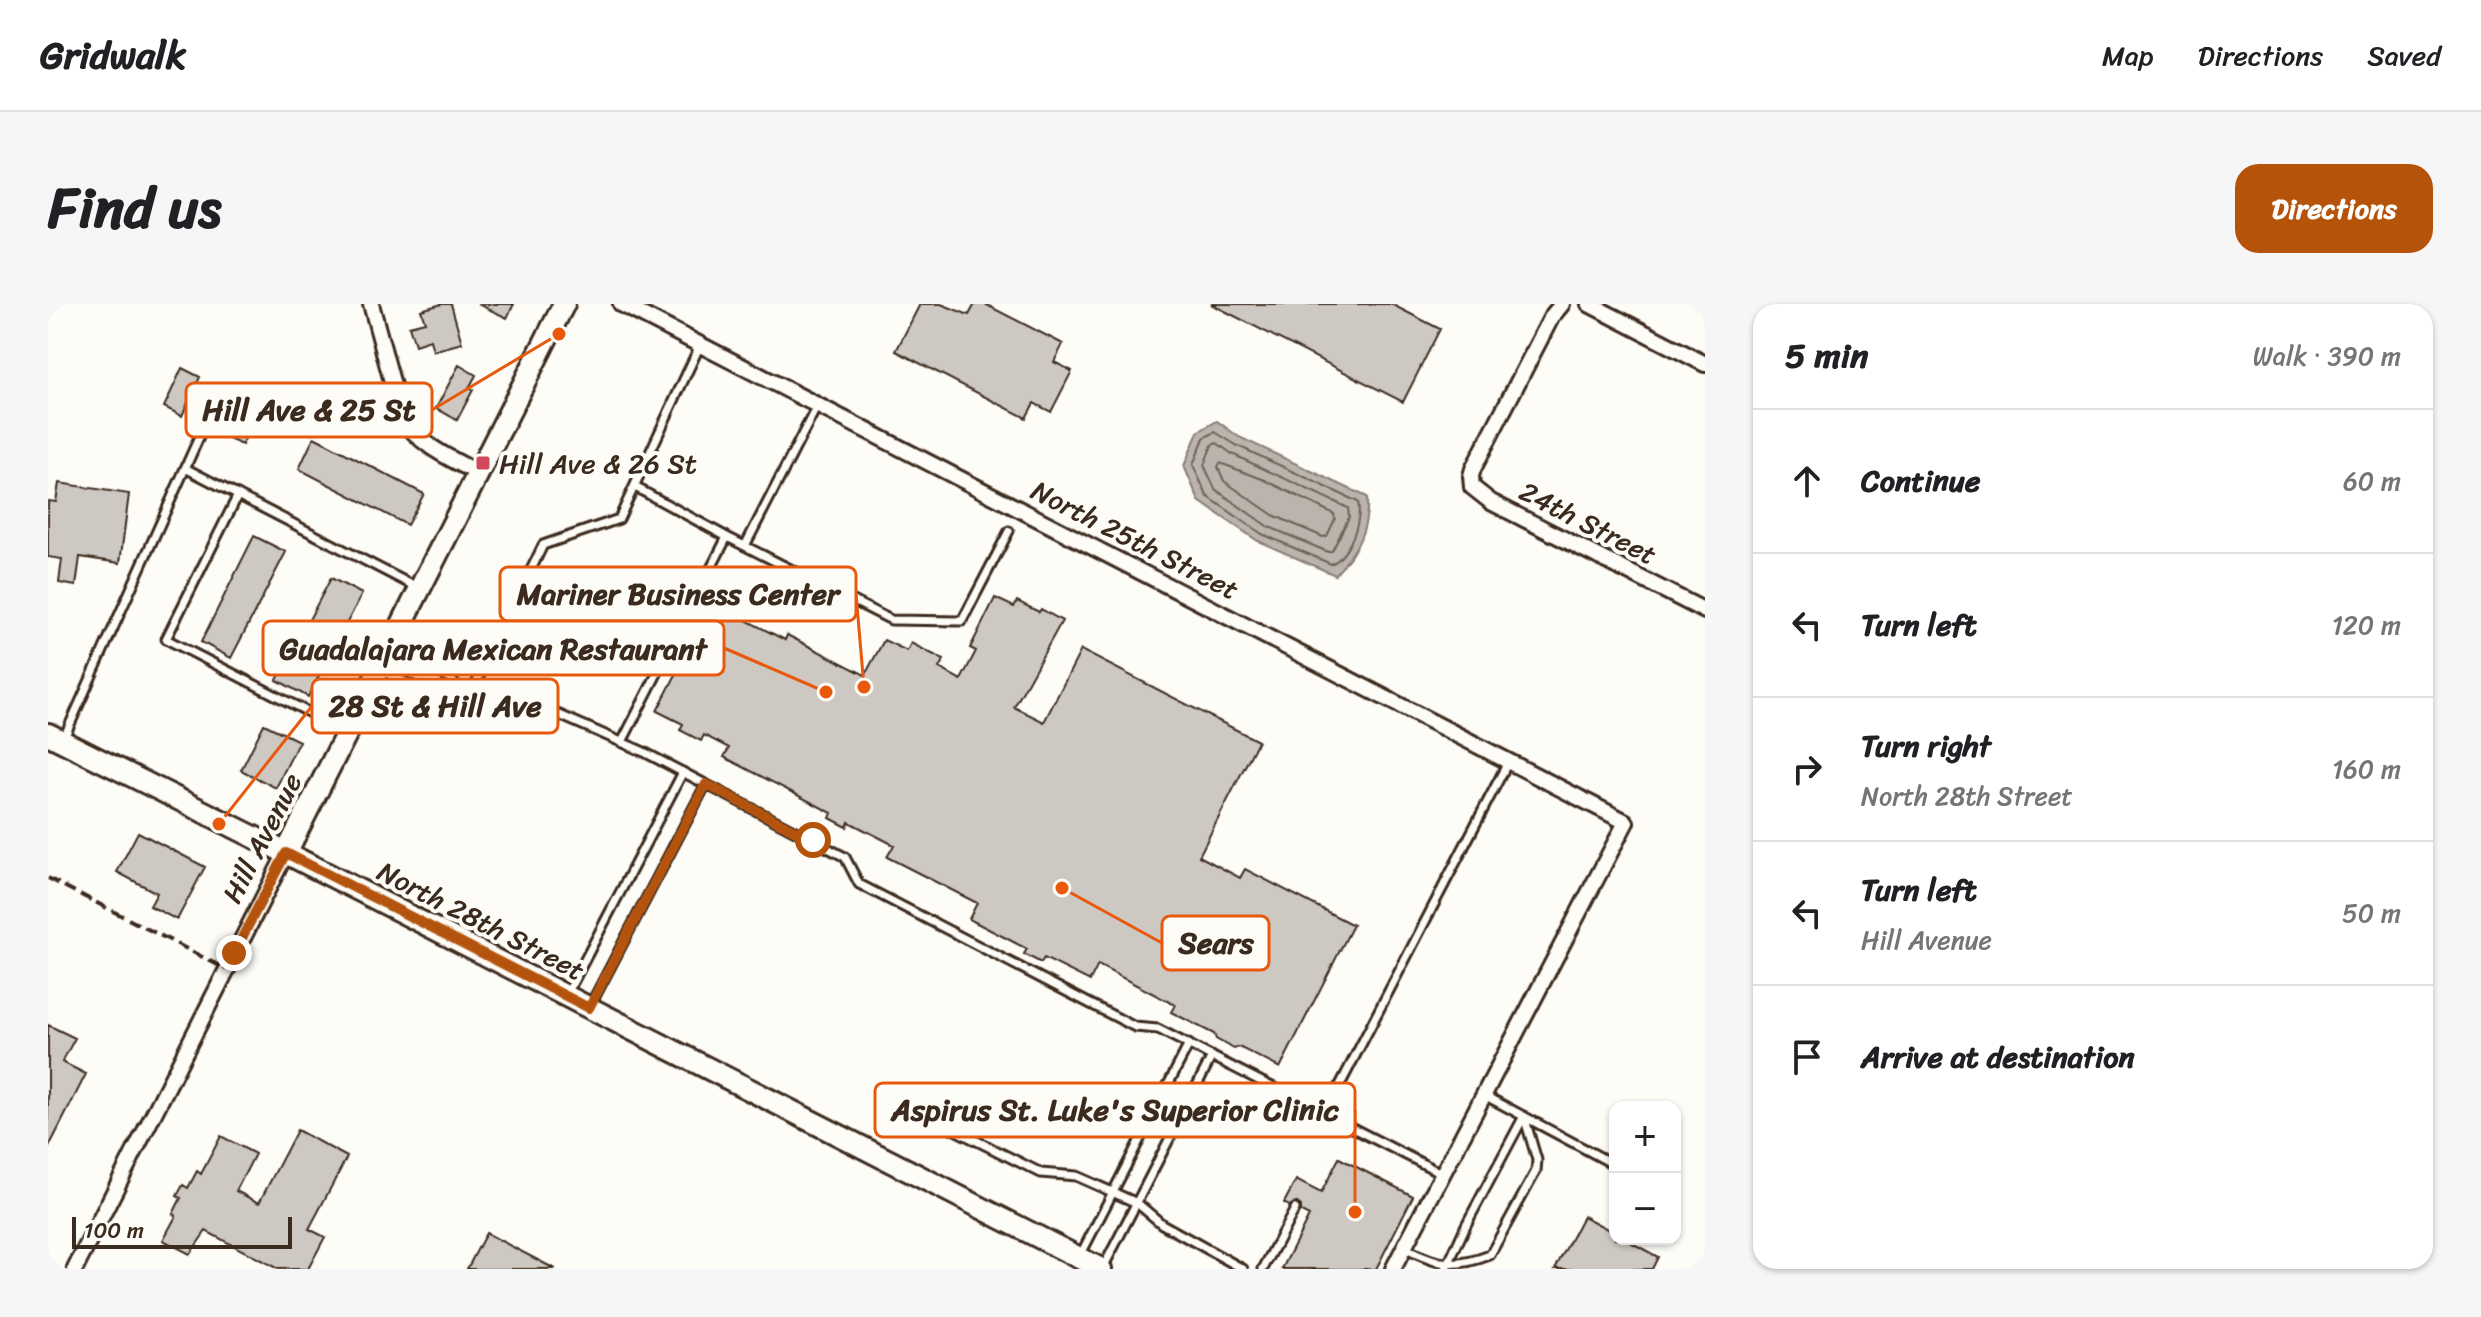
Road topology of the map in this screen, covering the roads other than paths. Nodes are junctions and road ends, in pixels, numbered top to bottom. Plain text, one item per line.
1 (371, 304) edge
2 (564, 304) edge
3 (621, 304) edge
4 (1562, 304) edge
5 (1589, 304) edge
6 (700, 345) junction
7 (1705, 364) edge
8 (218, 395) dead end
9 (817, 406) junction
10 (185, 468) junction
11 (478, 473) junction
12 (635, 487) junction
13 (238, 495) junction
14 (1009, 531) dead end
15 (727, 537) junction
16 (745, 546) junction
17 (419, 588) junction
18 (1705, 611) edge
19 (389, 648) junction
20 (378, 669) junction
21 (468, 700) junction
22 (347, 732) junction
23 (55, 738) edge
24 (622, 742) junction
25 (1508, 762) junction
26 (683, 772) junction
27 (706, 784) junction
28 (286, 853) junction
29 (566, 996) junction
30 (589, 1008) junction
31 (1189, 1044) junction
32 (1212, 1056) junction
33 (1484, 1095) junction
34 (889, 1097) dead end
35 (1325, 1114) junction
36 (1524, 1116) junction
37 (1609, 1162) edge
38 (1443, 1174) junction
39 (1113, 1192) junction
40 (1137, 1203) junction
41 (1295, 1209) dead end
42 (1404, 1248) junction
43 (1079, 1258) junction
44 (1446, 1268) edge
45 (75, 1269) edge
46 (1102, 1269) edge
47 (1243, 1269) edge
48 (1263, 1269) edge
49 (1393, 1269) edge

1 - 11 street
2 - 11 main road, Hill Avenue
3 - 6 street, North 25th Street
4 - 18 street, 24th Street
5 - 7 street
6 - 9 street, North 25th Street
6 - 12 lane
8 - 10 lane
9 - 16 lane
9 - 25 street, North 25th Street
10 - 13 lane
10 - 23 lane
11 - 17 main road, Hill Avenue
12 - 15 lane
12 - 21 lane
13 - 17 lane
13 - 22 lane
14 - 16 lane
15 - 16 lane
15 - 24 lane
17 - 19 main road, Hill Avenue
19 - 20 main road, Hill Avenue
19 - 21 lane
20 - 21 lane
20 - 22 main road, Hill Avenue
21 - 24 lane
22 - 28 main road, Hill Avenue
23 - 28 main road, North 28th Street
24 - 26 lane
25 - 33 street, North 25th Street
25 - 35 lane
26 - 27 lane
26 - 29 lane
27 - 30 lane
27 - 31 lane
28 - 29 main road, North 28th Street
28 - 45 street, Hill Avenue
29 - 30 main road, North 28th Street
30 - 43 main road, North 28th Street
31 - 32 lane
31 - 39 lane
32 - 35 lane
32 - 40 lane
33 - 36 lane
33 - 38 street
34 - 39 lane
35 - 38 lane
36 - 37 lane
36 - 44 lane
36 - 44 lane
38 - 42 street
39 - 40 lane
39 - 43 lane
40 - 46 lane
40 - 47 lane
41 - 48 lane
42 - 44 lane
42 - 49 street
43 - 46 main road, North 28th Street

